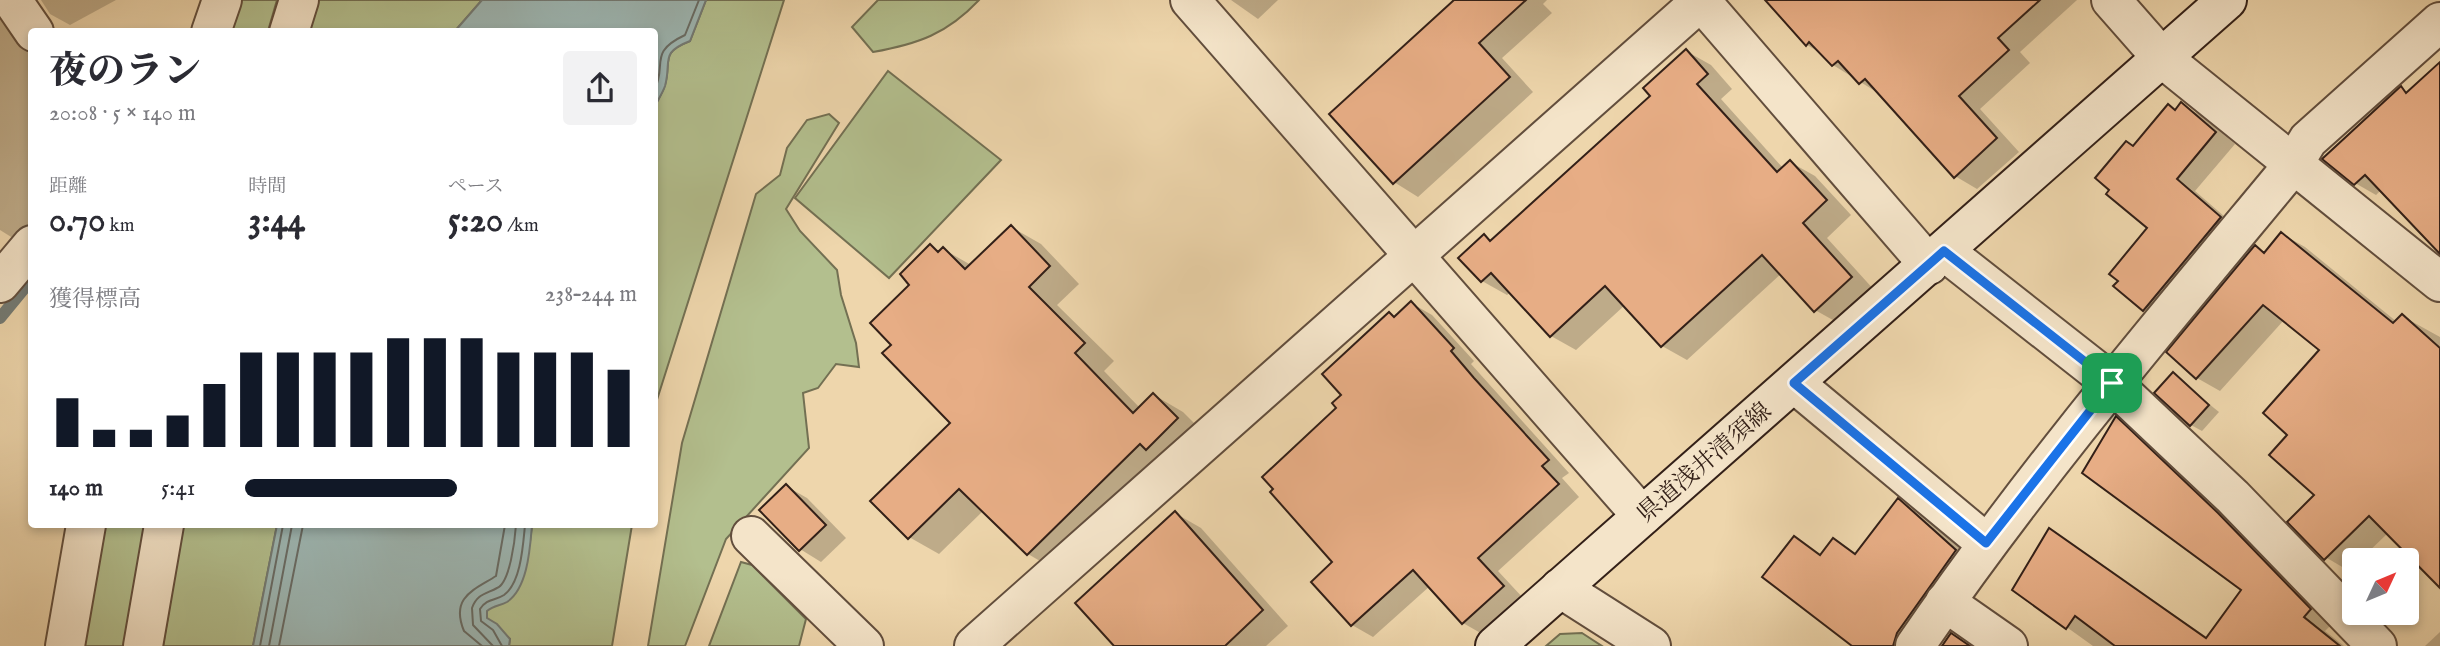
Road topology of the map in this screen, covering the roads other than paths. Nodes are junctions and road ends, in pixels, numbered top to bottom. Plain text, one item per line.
1 (12, 0) edge
2 (222, 0) edge
3 (299, 0) edge
4 (1189, 0) edge
5 (1701, 0) edge
6 (2111, 0) edge
7 (2227, 0) edge
8 (2440, 22) edge
9 (31, 28) edge
10 (212, 28) edge
11 (290, 28) edge
12 (2162, 58) junction
13 (2293, 165) junction
14 (28, 250) edge
15 (1413, 255) junction
16 (1936, 258) junction
17 (2440, 282) edge
18 (0, 284) edge
19 (1794, 383) junction
20 (2112, 383) junction
21 (1642, 516) junction
22 (85, 528) edge
23 (163, 528) edge
24 (751, 536) dead end
25 (1986, 543) junction
26 (1560, 588) junction
27 (1945, 601) junction
28 (65, 646) edge
29 (143, 646) edge
30 (864, 646) edge
31 (974, 646) edge
32 (1495, 646) edge
33 (1651, 646) edge
34 (1915, 646) edge
35 (2008, 646) edge
36 (2377, 646) edge

1 - 9 street
2 - 10 street
3 - 11 street
4 - 15 street
5 - 15 street
5 - 16 street
6 - 12 street
7 - 12 street, 県道浅井清須線
8 - 13 street
12 - 13 street
12 - 16 street, 県道浅井清須線
13 - 17 street
13 - 20 street
14 - 18 street
15 - 21 street
15 - 31 street
16 - 19 street, 県道浅井清須線
16 - 20 street
19 - 21 street, 県道浅井清須線
19 - 25 street
20 - 25 street
20 - 36 street
21 - 26 street, 県道浅井清須線
22 - 28 street
23 - 29 street
24 - 30 street
25 - 27 street
26 - 32 street, 県道浅井清須線
26 - 33 street
27 - 34 street
27 - 35 street

